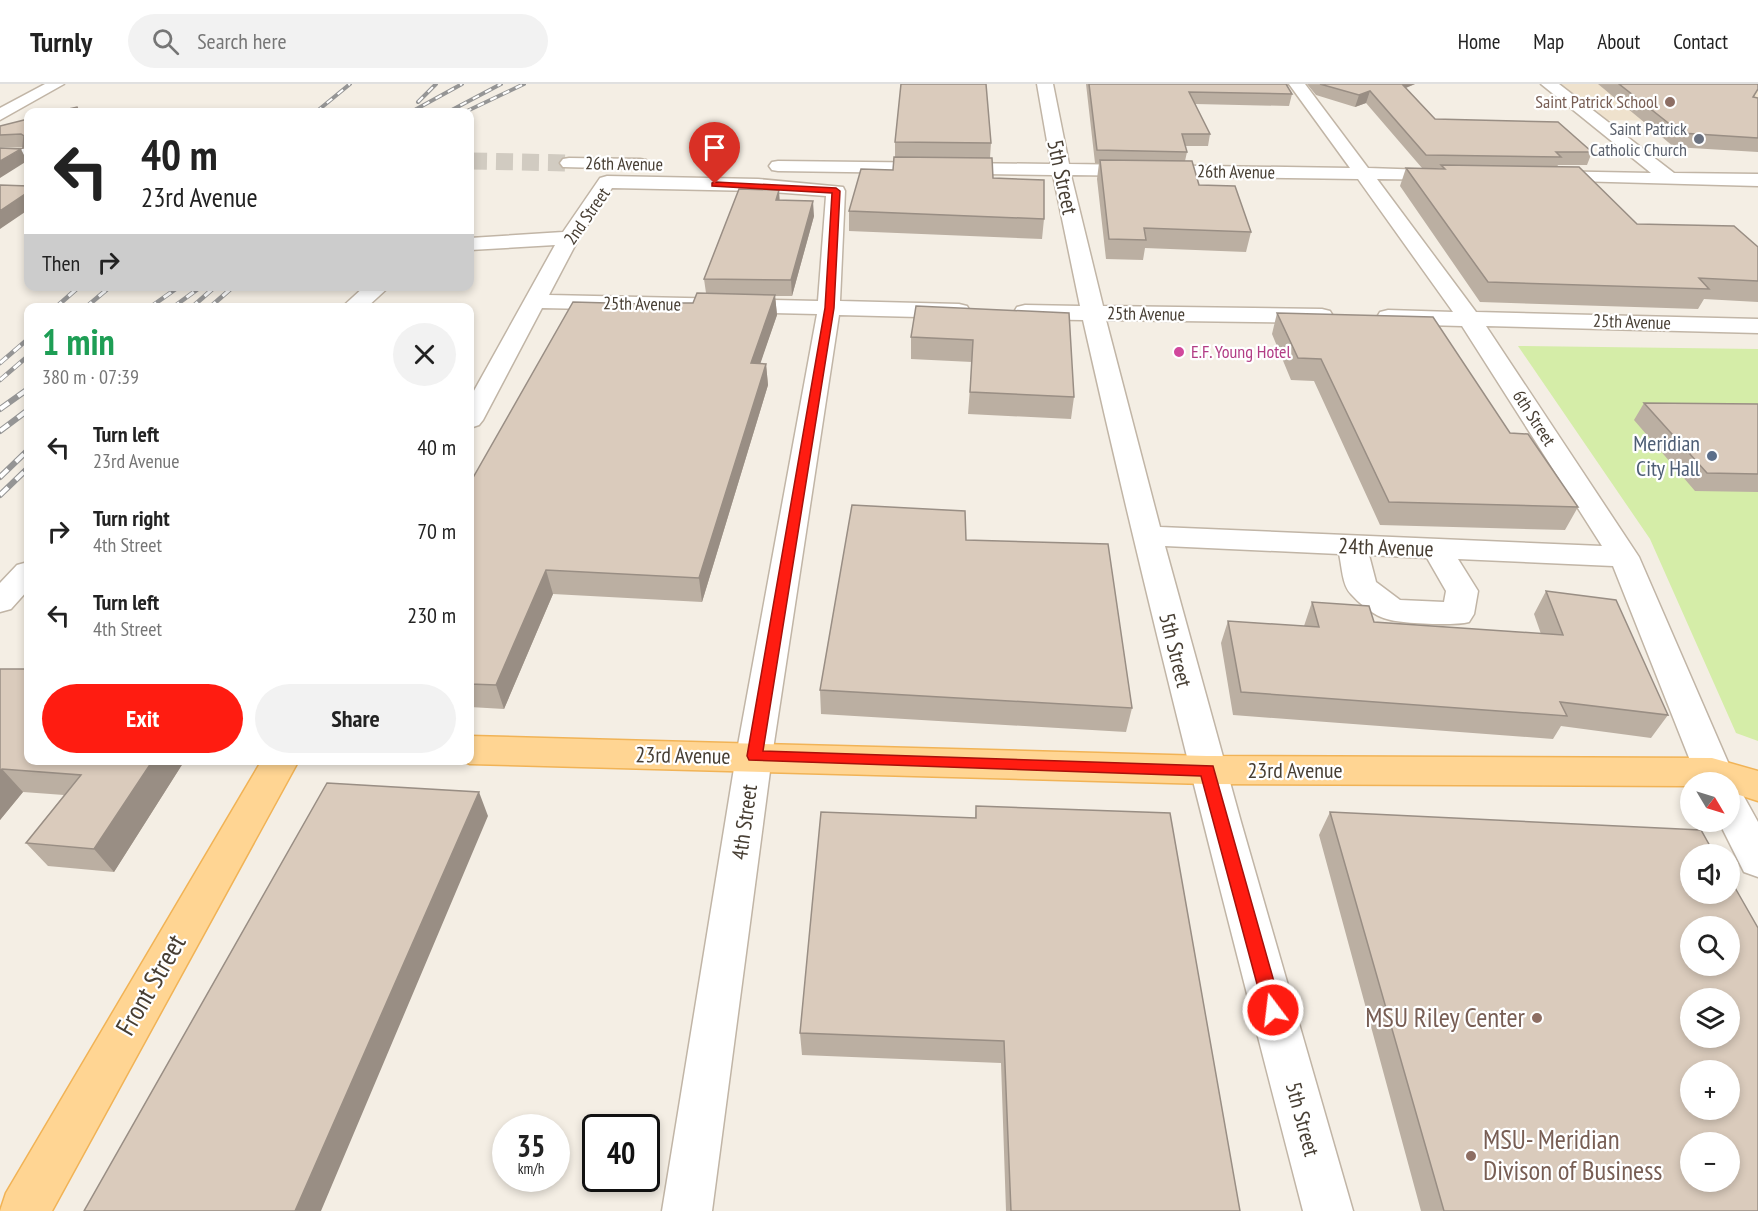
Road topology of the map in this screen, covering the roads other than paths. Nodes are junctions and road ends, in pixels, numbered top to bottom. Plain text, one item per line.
1 (56, 84) edge
2 (1045, 84) edge
3 (1297, 84) edge
4 (1549, 84) edge
5 (0, 115) edge
6 (0, 154) edge
7 (24, 154) edge
8 (569, 164) tunnel mouth
9 (662, 165) dead end
10 (1060, 170) junction
11 (1361, 173) junction
12 (1468, 175) edge
13 (762, 176) junction
14 (1527, 176) edge
15 (1669, 178) junction
16 (1758, 180) edge
17 (569, 238) junction
18 (474, 244) edge
19 (373, 291) edge
20 (535, 301) junction
21 (357, 303) edge
22 (830, 308) junction
23 (979, 311) edge
24 (1002, 312) edge
25 (1094, 314) junction
26 (1340, 317) edge
27 (1364, 317) edge
28 (1469, 318) junction
29 (1758, 326) edge
30 (474, 413) edge
31 (1147, 536) junction
32 (1352, 545) junction
33 (1437, 549) junction
34 (1624, 557) junction
35 (24, 576) edge
36 (0, 602) edge
37 (474, 750) edge
38 (754, 756) junction
39 (278, 765) edge
40 (1207, 770) junction
41 (1713, 772) edge
42 (1680, 777) edge
43 (1740, 782) edge
44 (1758, 786) edge
45 (1740, 825) edge
46 (1758, 860) edge
47 (24, 1211) edge
48 (687, 1211) edge
49 (1328, 1211) edge

1 - 5 street
2 - 10 street, 5th Street
3 - 11 street, 6th Street
4 - 15 street
6 - 7 street
8 - 9 street, 26th Avenue
10 - 11 street, 26th Avenue
10 - 13 street, 26th Avenue
10 - 25 street, 5th Street
11 - 12 street, 26th Avenue
11 - 28 street, 6th Street
13 - 17 street, 2nd Street
13 - 22 street, 4th Street
14 - 15 street
15 - 16 street
17 - 18 street
17 - 20 street, 2nd Street
19 - 21 street
20 - 22 street, 25th Avenue
20 - 30 street, 2nd Street
22 - 23 street, 25th Avenue
22 - 38 street, 4th Street
24 - 25 street, 25th Avenue
25 - 26 street, 25th Avenue
25 - 31 street, 5th Street
27 - 28 street, 25th Avenue
28 - 29 street, 25th Avenue
28 - 34 street, 6th Street
31 - 32 street, 24th Avenue
31 - 40 street, 5th Street
32 - 33 street, 24th Avenue
32 - 33 street
33 - 34 street, 24th Avenue
34 - 41 street, 6th Street
35 - 36 street
37 - 38 main road, 23rd Avenue
38 - 40 main road, 23rd Avenue
38 - 48 street, 4th Street
39 - 47 main road, Front Street
40 - 42 main road, 23rd Avenue
40 - 49 street, 5th Street
43 - 44 main road, 23rd Avenue
45 - 46 street

